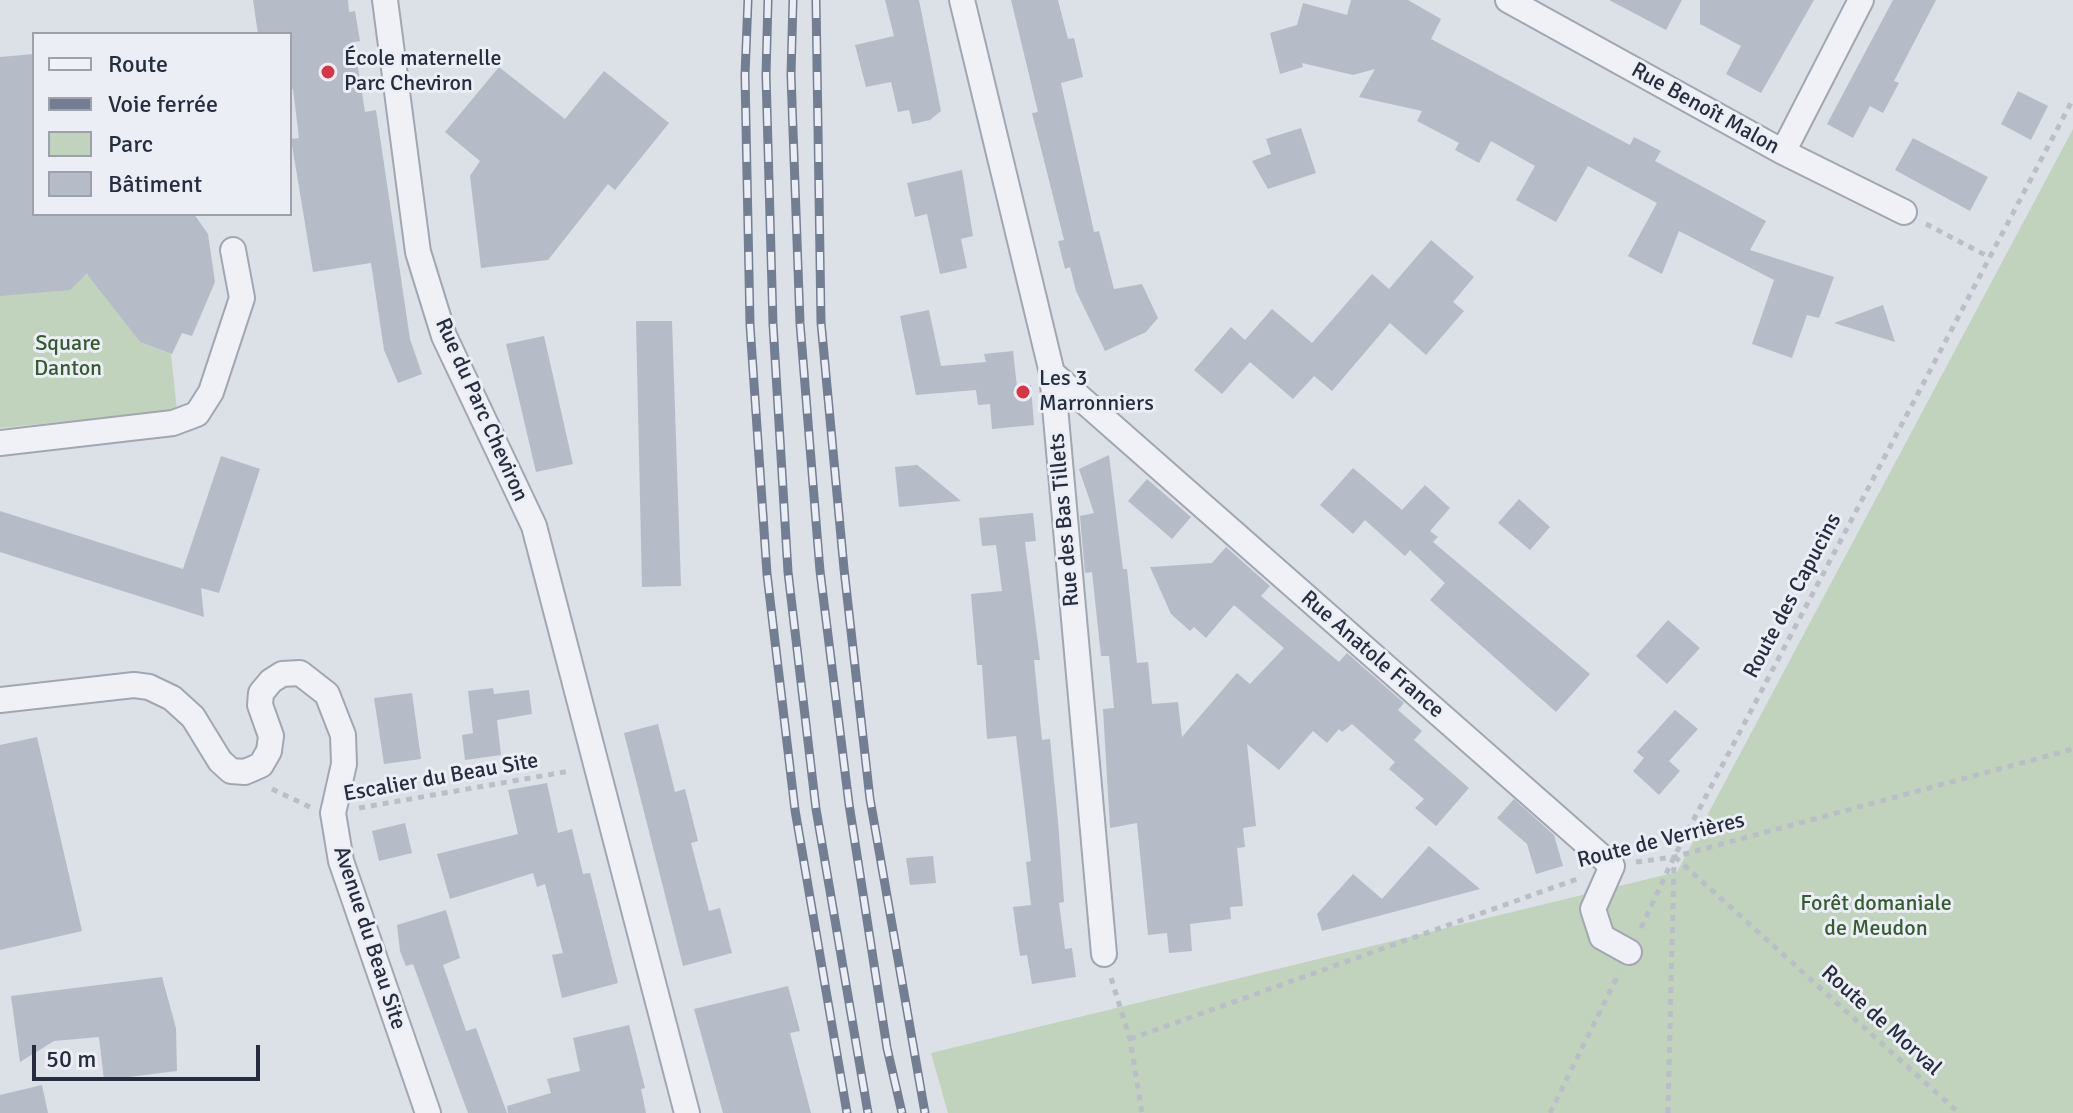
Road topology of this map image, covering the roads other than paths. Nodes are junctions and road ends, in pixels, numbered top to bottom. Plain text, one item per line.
1 (385, 0) edge
2 (962, 0) edge
3 (1508, 0) edge
4 (1861, 0) edge
5 (1783, 152) junction
6 (1904, 212) road end
7 (233, 250) dead end
8 (1052, 373) junction
9 (0, 443) edge
10 (0, 700) edge
11 (1629, 952) road end
12 (1104, 954) road end
13 (428, 1113) edge
14 (687, 1113) edge

1 - 14 street, Rue du Parc Cheviron
2 - 8 street, Rue des Bas Tillets
3 - 5 street, Rue Benoît Malon
4 - 5 street
5 - 6 street, Rue Benoît Malon
7 - 9 street
8 - 11 street, Rue Anatole France
8 - 12 street, Rue des Bas Tillets
10 - 13 street, Avenue du Beau Site

